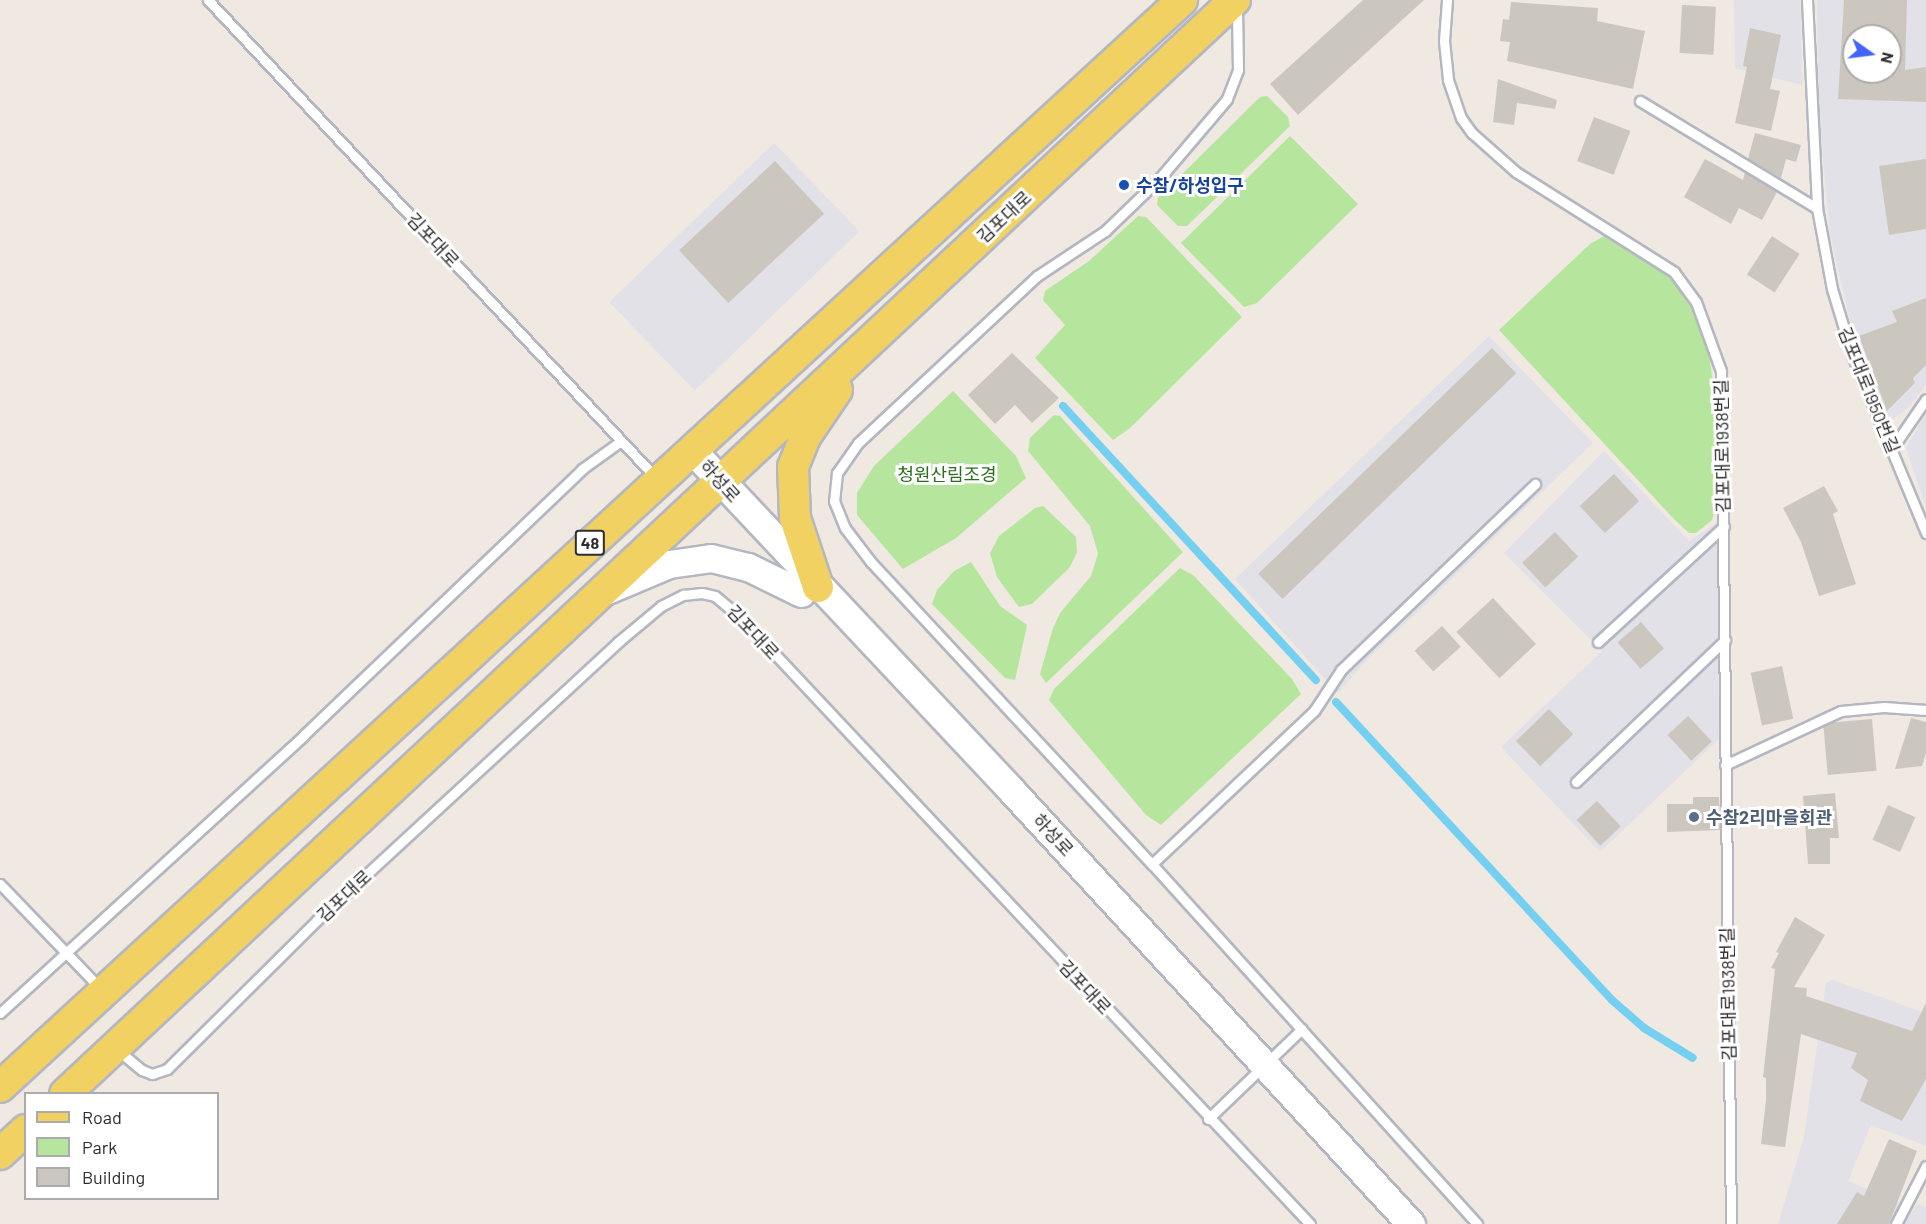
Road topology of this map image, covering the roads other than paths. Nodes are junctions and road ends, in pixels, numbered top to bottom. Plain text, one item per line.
1 (208, 0) edge
2 (1182, 0) edge
3 (1236, 0) edge
4 (1447, 0) edge
5 (1807, 0) edge
6 (1640, 101) dead end
7 (1816, 208) junction
8 (865, 347) junction
9 (1926, 399) edge
10 (621, 441) junction
11 (1893, 447) junction
12 (676, 465) junction
13 (1535, 484) dead end
14 (714, 487) junction
15 (1724, 526) junction
16 (1926, 533) edge
17 (810, 590) junction
18 (603, 592) junction
19 (1725, 640) junction
20 (1598, 642) dead end
21 (1926, 710) edge
22 (1725, 765) junction
23 (1576, 782) dead end
24 (1152, 864) junction
25 (0, 884) edge
26 (64, 951) junction
27 (104, 992) junction
28 (0, 1012) edge
29 (1302, 1029) junction
30 (115, 1047) junction
31 (1258, 1070) junction
32 (0, 1087) edge
33 (67, 1092) edge
34 (1208, 1119) junction
35 (24, 1132) edge
36 (0, 1154) edge
37 (1926, 1166) edge
38 (1310, 1224) edge
39 (1390, 1224) edge
40 (1411, 1224) edge
41 (1477, 1224) edge
42 (1731, 1224) edge
43 (1896, 1224) edge

1 - 10 lane, 김포대로
2 - 12 main road, 48
3 - 8 main road, 김포대로 / 48
3 - 24 lane
4 - 15 lane, 김포대로1938번길
5 - 7 lane, 김포대로1950번길
6 - 7 lane
7 - 11 lane, 김포대로1950번길
8 - 14 main road, 김포대로 / 48
8 - 17 main road
9 - 11 lane
10 - 12 lane, 김포대로
10 - 26 lane
11 - 16 lane, 김포대로1950번길
12 - 14 street, 하성로
12 - 27 main road, 48
13 - 24 lane
14 - 17 street, 하성로
14 - 18 main road, 김포대로 / 48
15 - 19 lane, 김포대로1938번길
15 - 20 lane
17 - 18 street
17 - 31 street, 하성로
18 - 30 main road, 김포대로 / 48
19 - 22 lane, 김포대로1938번길
19 - 23 lane
21 - 22 lane
22 - 42 lane, 김포대로1938번길
24 - 29 lane
25 - 26 lane
26 - 27 lane
26 - 28 lane
27 - 32 main road, 48
29 - 31 lane
29 - 41 lane
30 - 33 main road, 김포대로 / 48
30 - 34 lane, 김포대로
31 - 34 lane
31 - 39 street, 하성로
31 - 40 street, 하성로
34 - 38 lane, 김포대로
35 - 36 main road
37 - 43 lane

